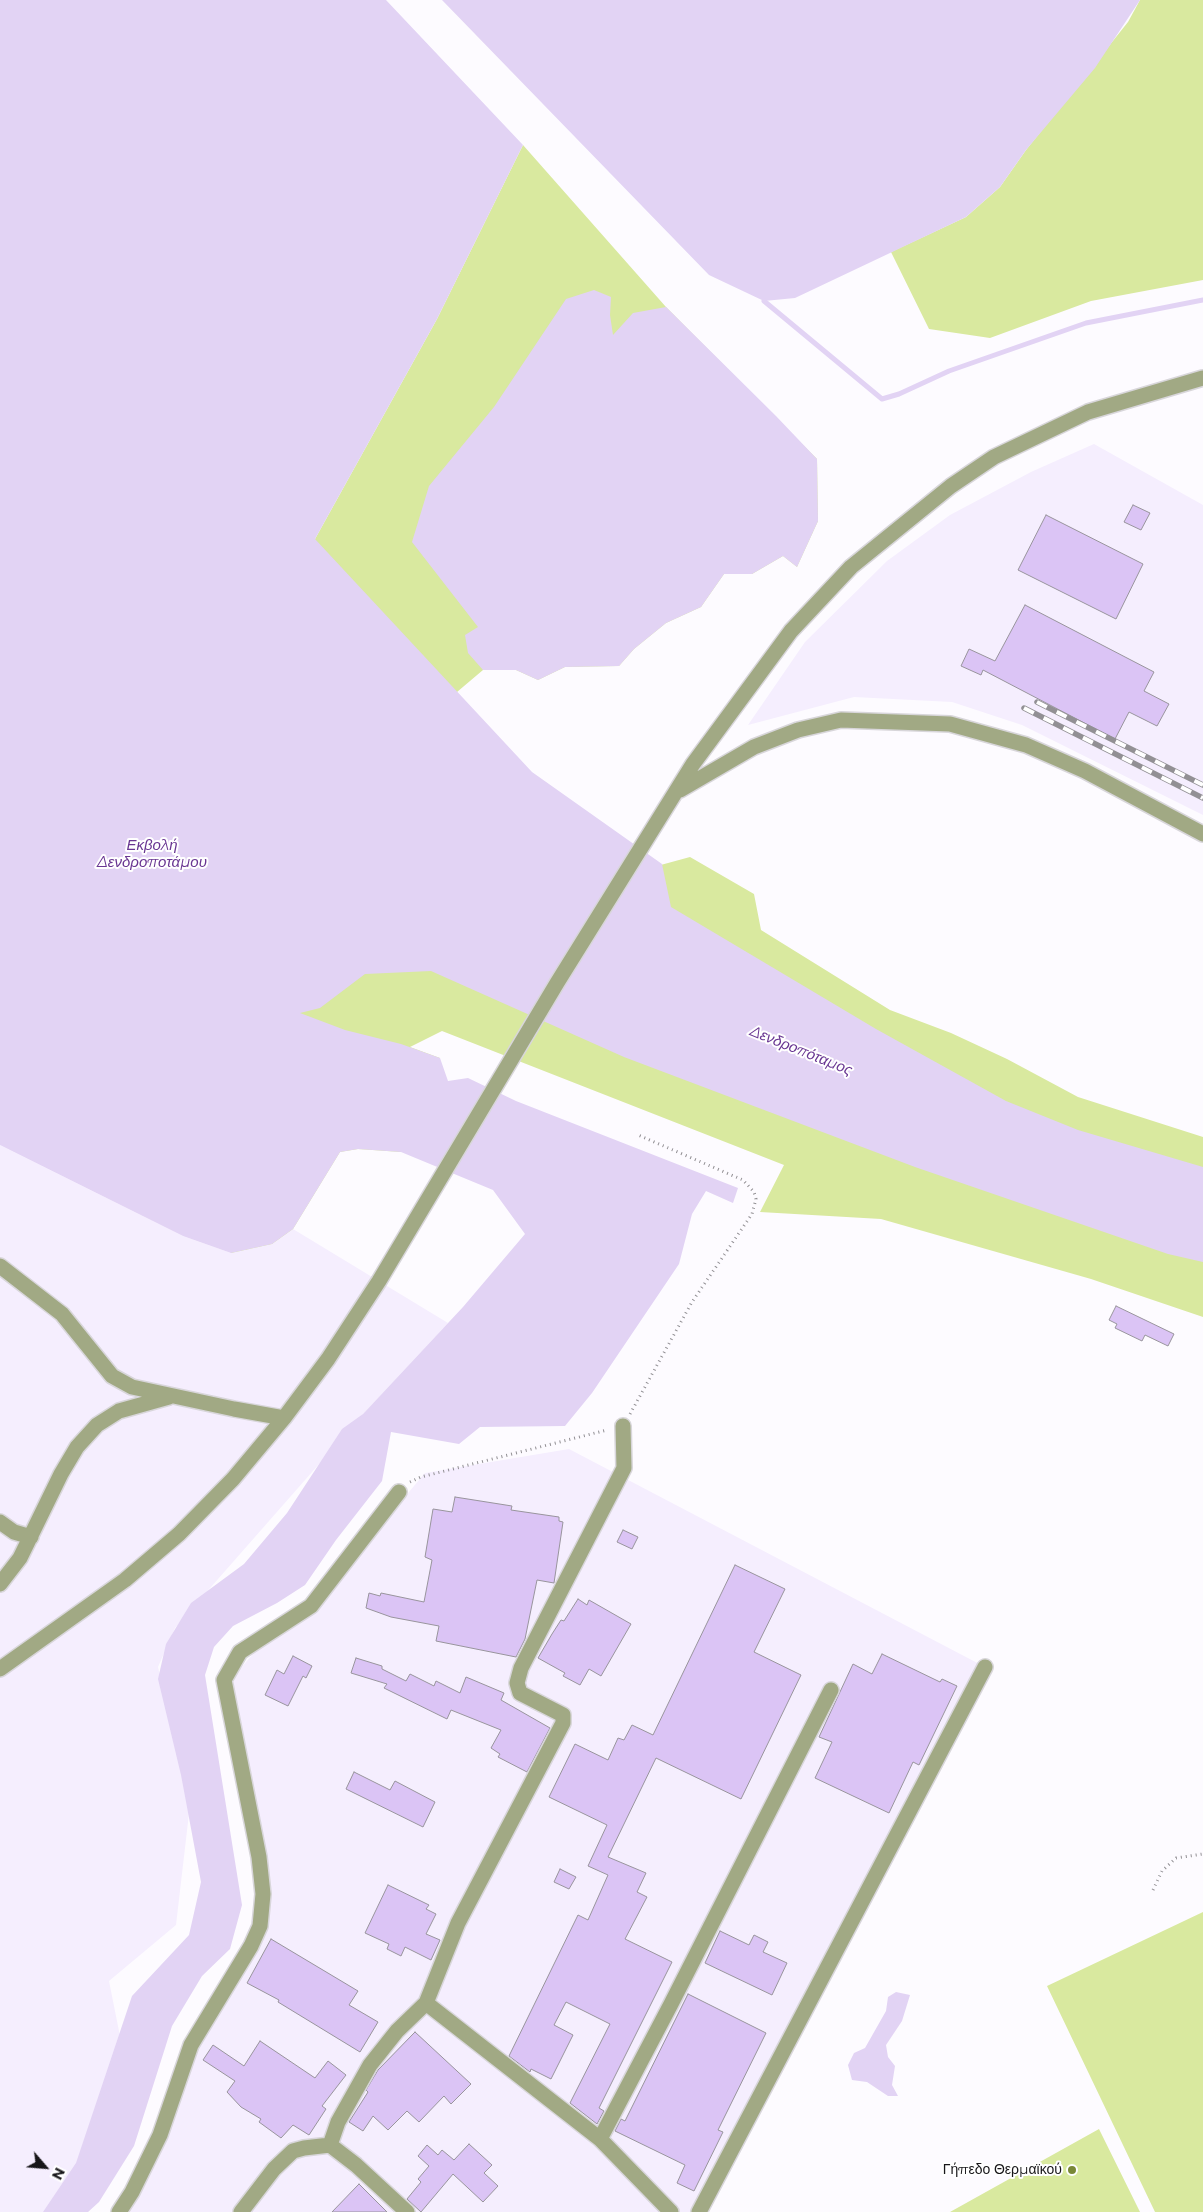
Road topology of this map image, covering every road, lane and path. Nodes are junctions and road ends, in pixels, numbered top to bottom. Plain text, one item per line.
1 (1203, 378) edge
2 (676, 793) junction
3 (1203, 834) edge
4 (638, 1135) dead end
5 (0, 1266) edge
6 (170, 1396) junction
7 (284, 1418) junction
8 (623, 1426) junction
9 (399, 1492) joint
10 (0, 1522) edge
11 (32, 1537) junction
12 (0, 1584) edge
13 (985, 1667) dead end
14 (0, 1669) edge
15 (831, 1690) dead end
16 (1203, 1854) edge
17 (1153, 1890) dead end
18 (426, 2003) junction
19 (600, 2139) junction
20 (330, 2146) junction
21 (119, 2212) edge
22 (241, 2212) edge
23 (407, 2212) edge
24 (671, 2212) edge
25 (699, 2212) edge

1 - 2 street
2 - 3 street
2 - 7 street
4 - 8 path
5 - 6 street
6 - 7 street
6 - 11 street
7 - 14 street
8 - 9 path
8 - 18 street
9 - 21 street
10 - 11 street
11 - 12 street
13 - 25 street
15 - 19 street
16 - 17 path
18 - 19 street
18 - 20 street
19 - 24 street
20 - 22 street
20 - 23 street

